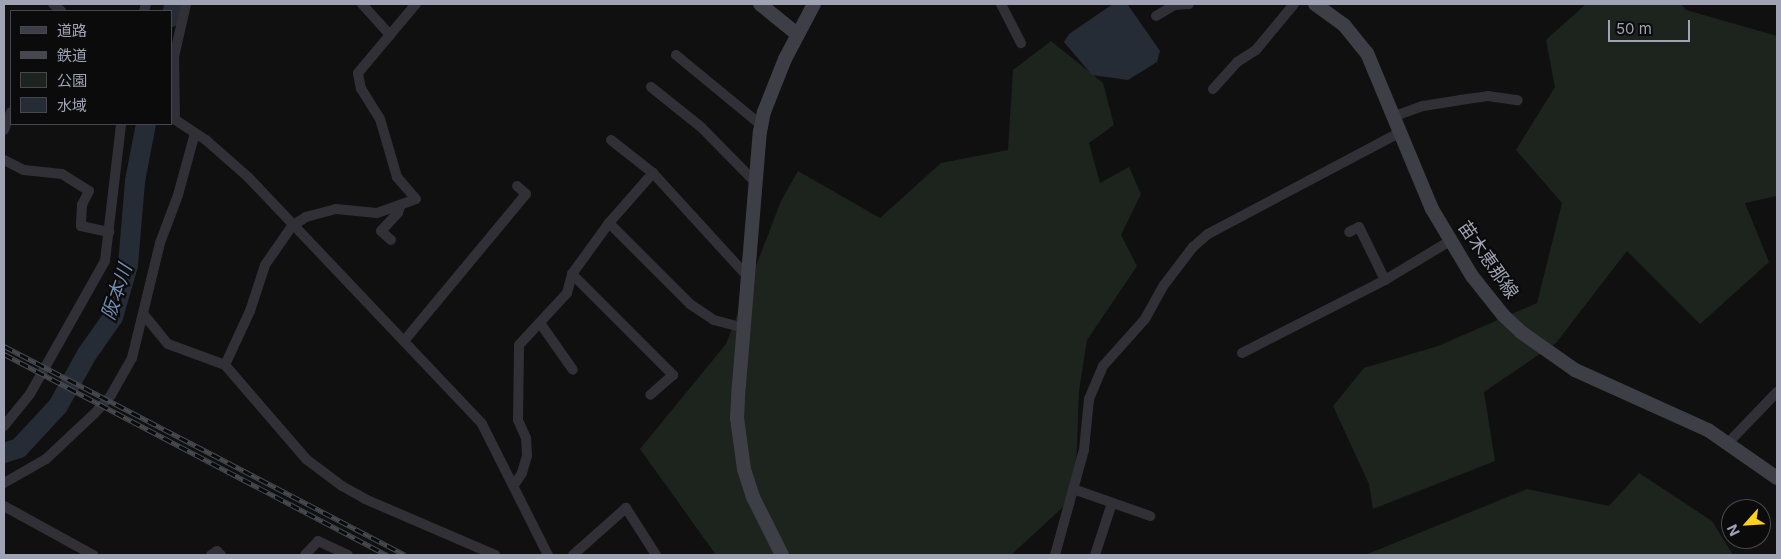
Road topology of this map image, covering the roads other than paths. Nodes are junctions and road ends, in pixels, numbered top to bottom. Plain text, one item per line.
1 (186, 4) edge
2 (362, 4) edge
3 (416, 4) edge
4 (760, 4) edge
5 (814, 4) edge
6 (1001, 4) edge
7 (1189, 4) edge
8 (1294, 4) edge
9 (1314, 4) edge
10 (1156, 16) dead end
11 (797, 34) junction
12 (390, 35) junction
13 (1021, 42) dead end
14 (676, 55) dead end
15 (651, 87) dead end
16 (1213, 89) dead end
17 (1518, 100) dead end
18 (10, 115) edge
19 (1395, 116) junction
20 (173, 118) edge
21 (121, 125) edge
22 (761, 125) junction
23 (4, 130) edge
24 (1401, 132) junction
25 (195, 133) junction
26 (611, 140) dead end
27 (4, 160) edge
28 (653, 174) junction
29 (754, 180) junction
30 (517, 186) dead end
31 (400, 206) junction
32 (610, 223) junction
33 (292, 226) junction
34 (109, 232) junction
35 (1349, 232) dead end
36 (391, 240) dead end
37 (1450, 241) junction
38 (572, 274) junction
39 (746, 275) junction
40 (1385, 280) junction
41 (145, 316) junction
42 (540, 322) junction
43 (743, 328) junction
44 (404, 341) junction
45 (1242, 353) dead end
46 (225, 365) junction
47 (573, 370) dead end
48 (1777, 392) edge
49 (650, 395) dead end
50 (4, 426) edge
51 (1728, 443) junction
52 (1777, 478) edge
53 (4, 483) edge
54 (514, 485) junction
55 (1073, 489) junction
56 (1112, 502) junction
57 (4, 506) edge
58 (1150, 516) dead end
59 (93, 555) edge
60 (211, 555) edge
61 (221, 555) edge
62 (305, 555) edge
63 (348, 555) edge
64 (495, 555) edge
65 (548, 555) edge
66 (573, 555) edge
67 (656, 555) edge
68 (782, 555) edge
69 (1055, 555) edge
70 (1095, 555) edge

1 - 20 street
2 - 12 street
3 - 12 street
4 - 11 main road
5 - 11 main road
6 - 13 street
7 - 10 street
8 - 16 street
9 - 19 main road, 苗木恵那線
11 - 22 main road
12 - 31 street
14 - 22 street
15 - 29 street
17 - 19 street
18 - 23 street
19 - 24 main road, 苗木恵那線
20 - 25 street
21 - 34 street
22 - 29 main road
24 - 37 main road, 苗木恵那線
24 - 55 street
25 - 33 street
25 - 41 street
26 - 28 street
27 - 34 street
28 - 32 street
28 - 39 street
29 - 39 main road
30 - 44 street
31 - 33 street
31 - 36 street
32 - 38 street
32 - 43 street
33 - 44 street
33 - 46 street
34 - 50 street
35 - 40 street
37 - 40 street
37 - 51 main road, 苗木恵那線
38 - 42 street
38 - 49 street
39 - 43 main road
40 - 45 street
41 - 46 street
41 - 53 street
42 - 47 street
42 - 54 street
43 - 68 main road
44 - 54 street
46 - 64 street
48 - 51 street
51 - 52 main road, 苗木恵那線
54 - 65 street
55 - 56 street
55 - 69 street
56 - 58 street
56 - 70 street
57 - 59 street
60 - 61 street
62 - 63 street
66 - 67 street

